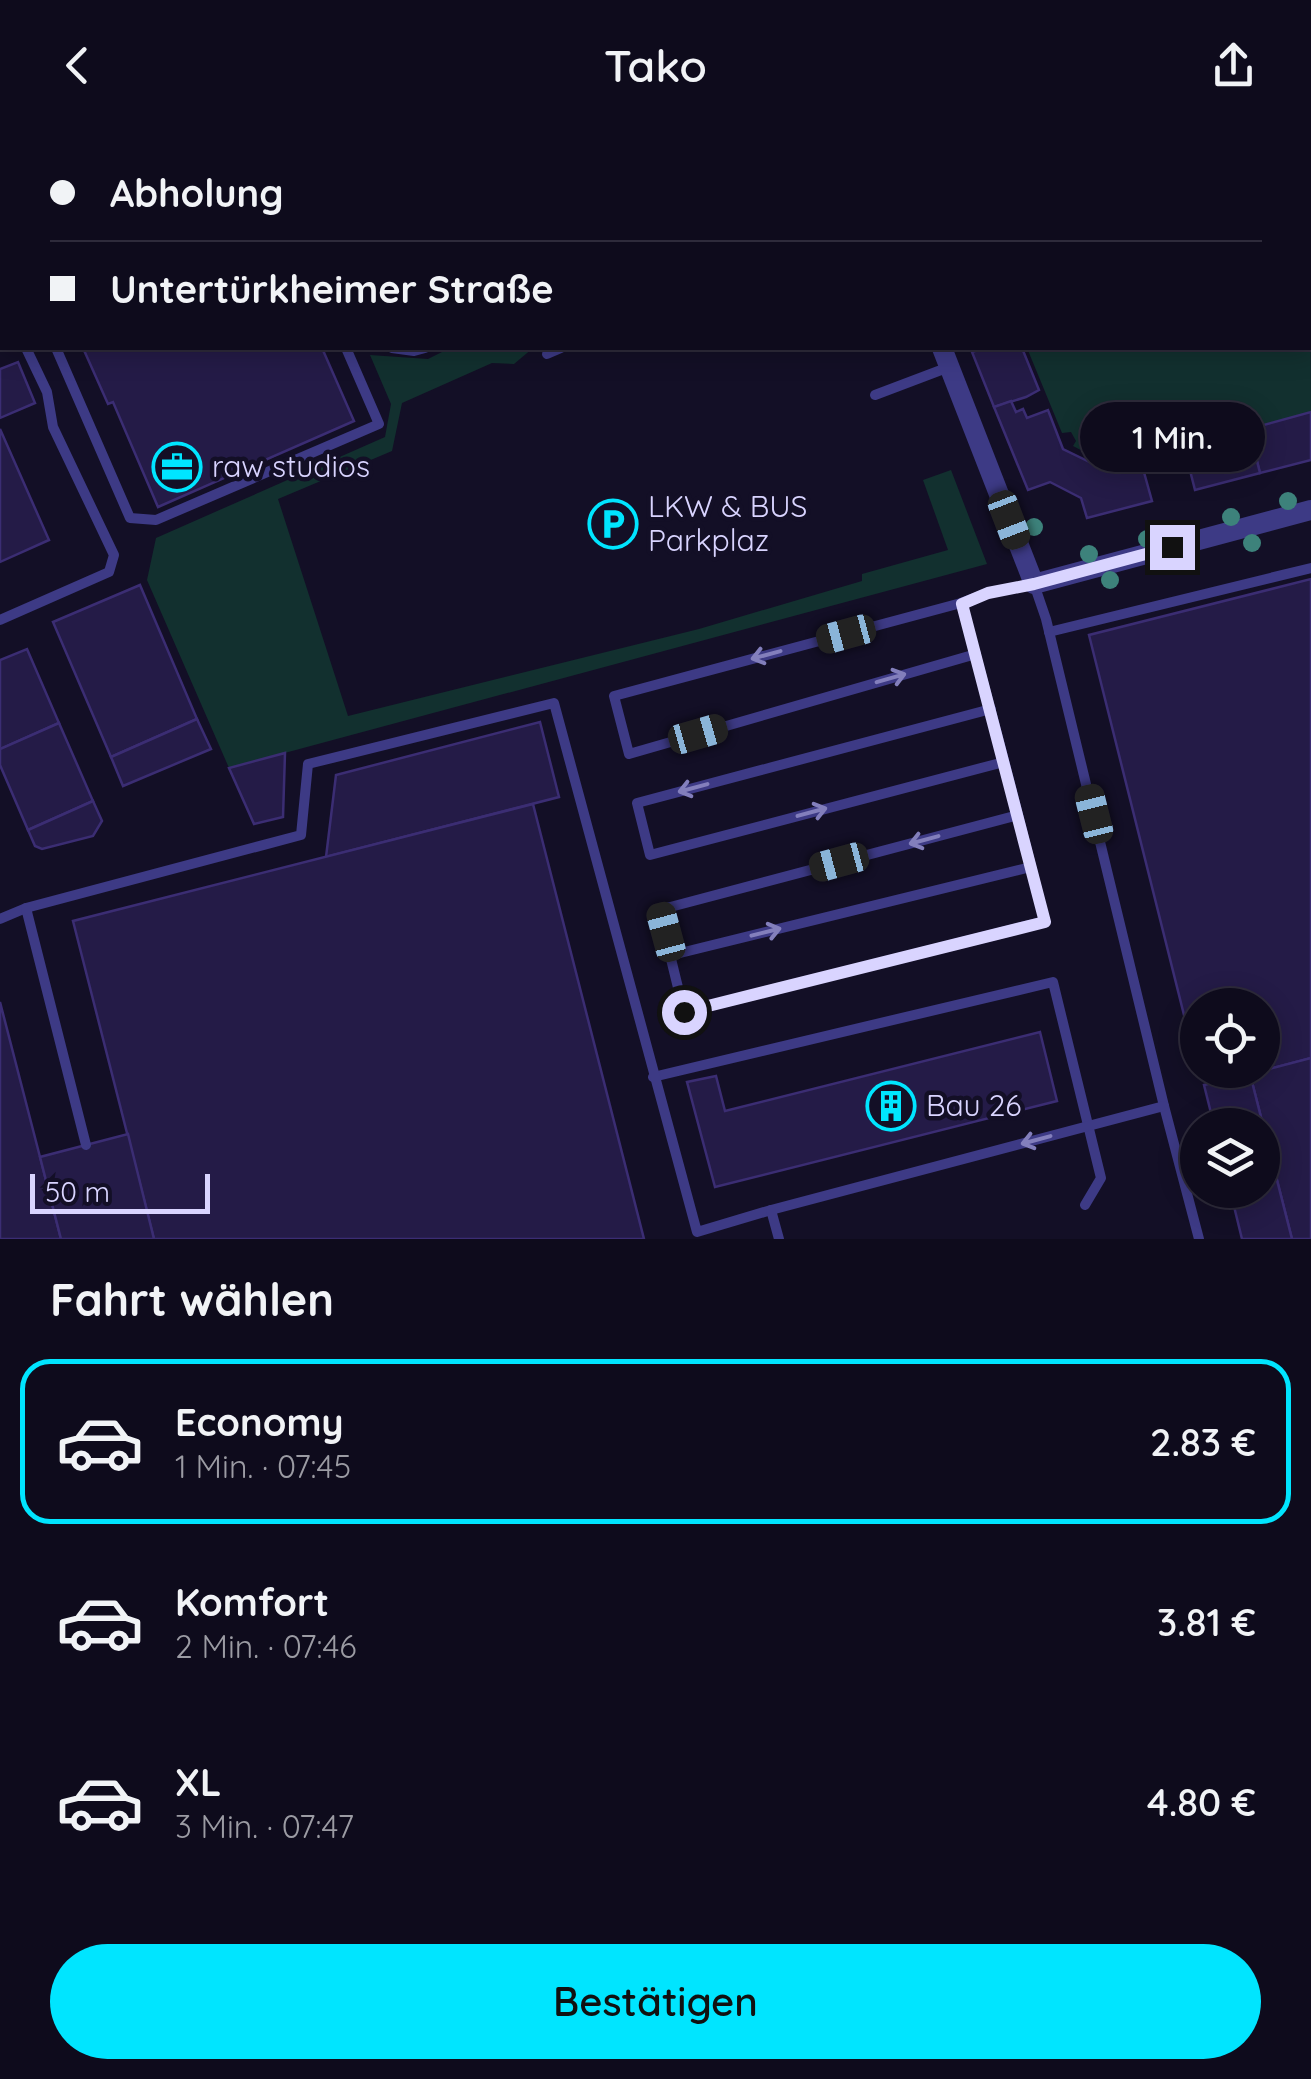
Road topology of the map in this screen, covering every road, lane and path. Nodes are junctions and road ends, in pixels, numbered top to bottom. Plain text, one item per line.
1 (27, 350) edge
2 (57, 350) edge
3 (347, 350) edge
4 (556, 350) edge
5 (547, 354) dead end
6 (945, 357) edge
7 (875, 395) dead end
8 (1311, 510) edge
9 (1311, 568) edge
10 (1034, 584) junction
11 (962, 604) junction
12 (0, 620) edge
13 (1049, 632) junction
14 (976, 654) junction
15 (990, 710) junction
16 (1004, 762) junction
17 (1018, 815) junction
18 (1031, 867) junction
19 (26, 908) junction
20 (0, 919) edge
21 (672, 955) junction
22 (653, 1077) junction
23 (1164, 1106) junction
24 (1089, 1126) junction
25 (86, 1145) dead end
26 (1085, 1205) dead end
27 (772, 1210) junction
28 (695, 1235) edge
29 (779, 1239) edge
30 (1199, 1239) edge

1 - 12 lane
2 - 3 lane
4 - 5 lane
6 - 7 lane
6 - 10 street
8 - 10 street
9 - 13 lane
10 - 11 lane
10 - 13 lane
11 - 14 lane
11 -> 14 lane
13 - 23 lane
14 - 15 lane
15 - 16 lane
15 -> 16 lane
16 - 17 lane
17 - 18 lane
17 -> 21 lane
21 -> 18 lane
18 - 21 lane
19 - 20 lane
19 - 22 lane
19 - 25 lane
22 - 24 lane
22 - 28 lane
23 - 24 lane
23 - 30 lane
24 - 26 lane
24 -> 27 lane
27 - 28 lane
27 - 29 lane

